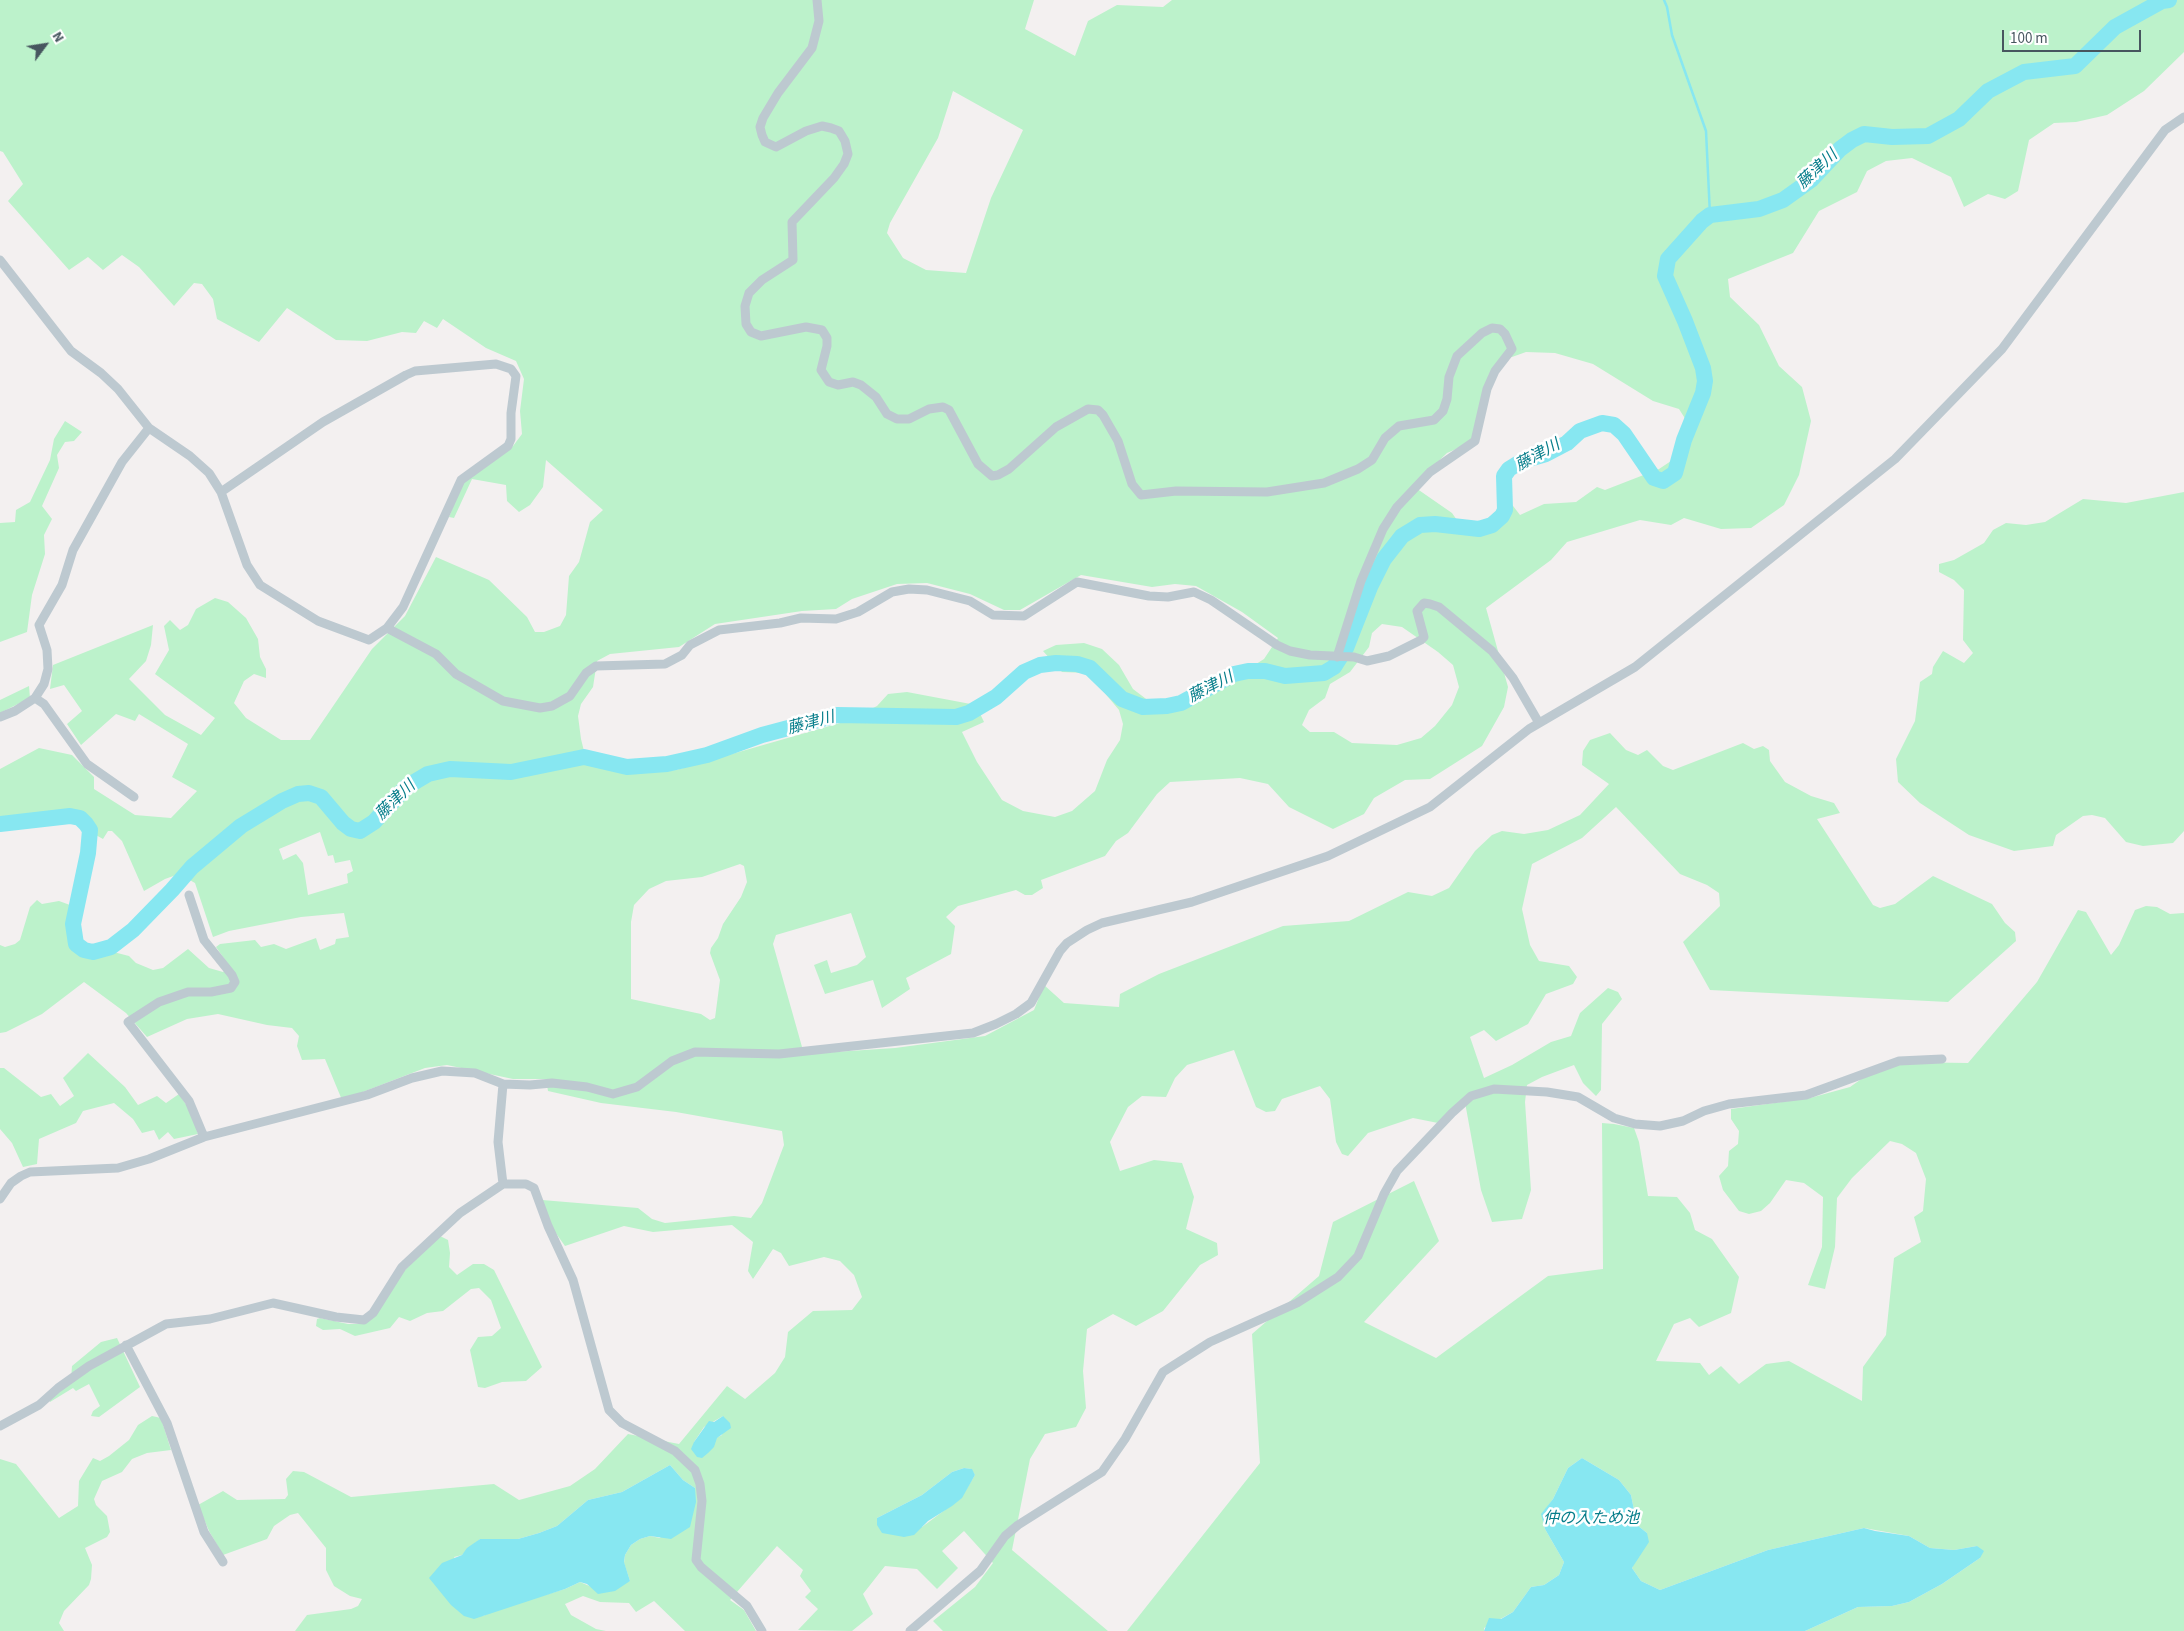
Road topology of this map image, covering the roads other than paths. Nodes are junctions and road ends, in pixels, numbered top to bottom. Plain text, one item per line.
1 (817, 0) edge
2 (2184, 117) edge
3 (0, 260) edge
4 (149, 428) junction
5 (221, 492) junction
6 (387, 628) junction
7 (1337, 657) junction
8 (36, 698) junction
9 (0, 717) edge
10 (1539, 723) junction
11 (134, 797) dead end
12 (190, 895) dead end
13 (1942, 1059) dead end
14 (503, 1084) junction
15 (204, 1137) junction
16 (503, 1184) junction
17 (0, 1199) edge
18 (126, 1346) junction
19 (0, 1426) edge
20 (223, 1562) dead end
21 (762, 1631) edge
22 (910, 1631) edge

1 - 7 street
2 - 10 street
3 - 4 street
4 - 5 street
4 - 8 street
5 - 6 street
5 - 6 street
6 - 7 street
7 - 10 street
8 - 9 street
8 - 11 street
10 - 14 street
12 - 15 street
13 - 22 street
14 - 15 street
14 - 16 street
15 - 17 street
16 - 18 street
16 - 21 street
18 - 19 street
18 - 20 street

